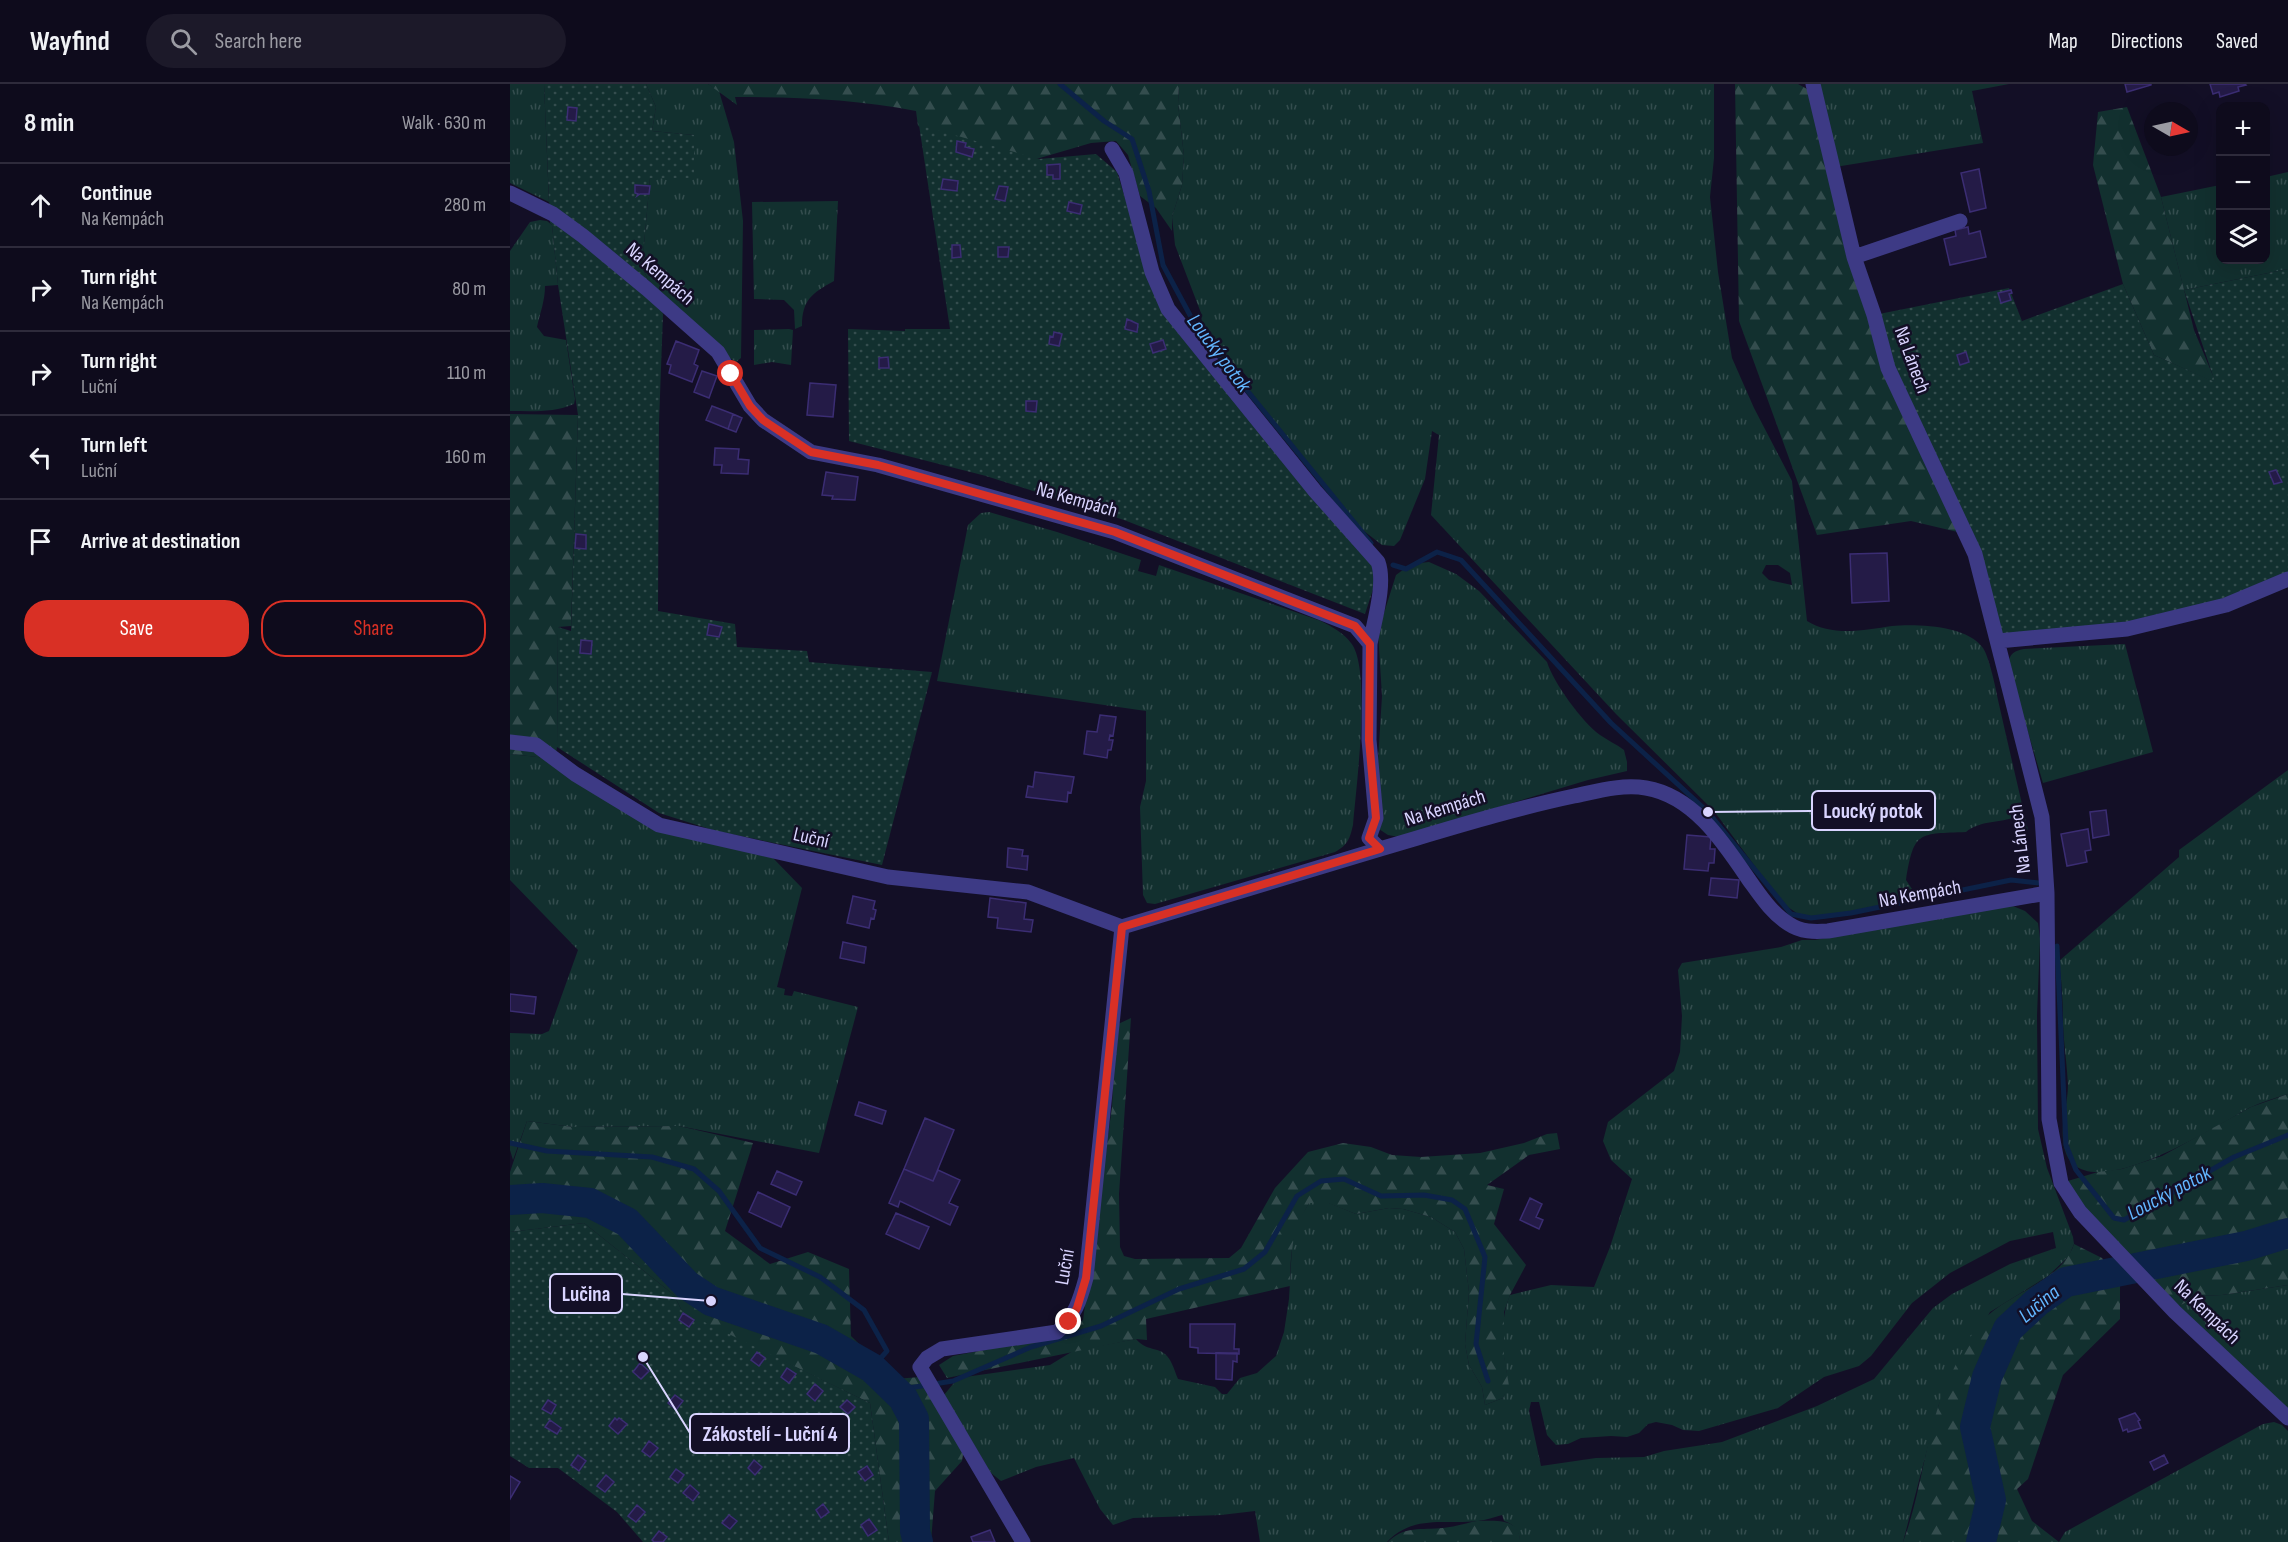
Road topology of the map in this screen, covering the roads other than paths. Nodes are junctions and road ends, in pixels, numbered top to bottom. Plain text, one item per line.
1 (1813, 84) edge
2 (1112, 149) dead end
3 (510, 193) edge
4 (1960, 221) dead end
5 (1854, 257) junction
6 (2288, 579) edge
7 (1998, 641) junction
8 (1370, 644) junction
9 (510, 742) edge
10 (1380, 849) junction
11 (2047, 893) junction
12 (1122, 927) junction
13 (2288, 1419) edge
14 (1023, 1542) edge

1 - 5 street, Na Lánech
2 - 8 street
3 - 8 street, Na Kempách
4 - 5 street
5 - 7 street, Na Lánech
6 - 7 street
7 - 11 street, Na Lánech
8 - 10 street, Na Kempách
9 - 12 street, Luční
10 - 11 street, Na Kempách
10 - 12 street
11 - 13 street, Na Kempách
12 - 14 street, Luční

